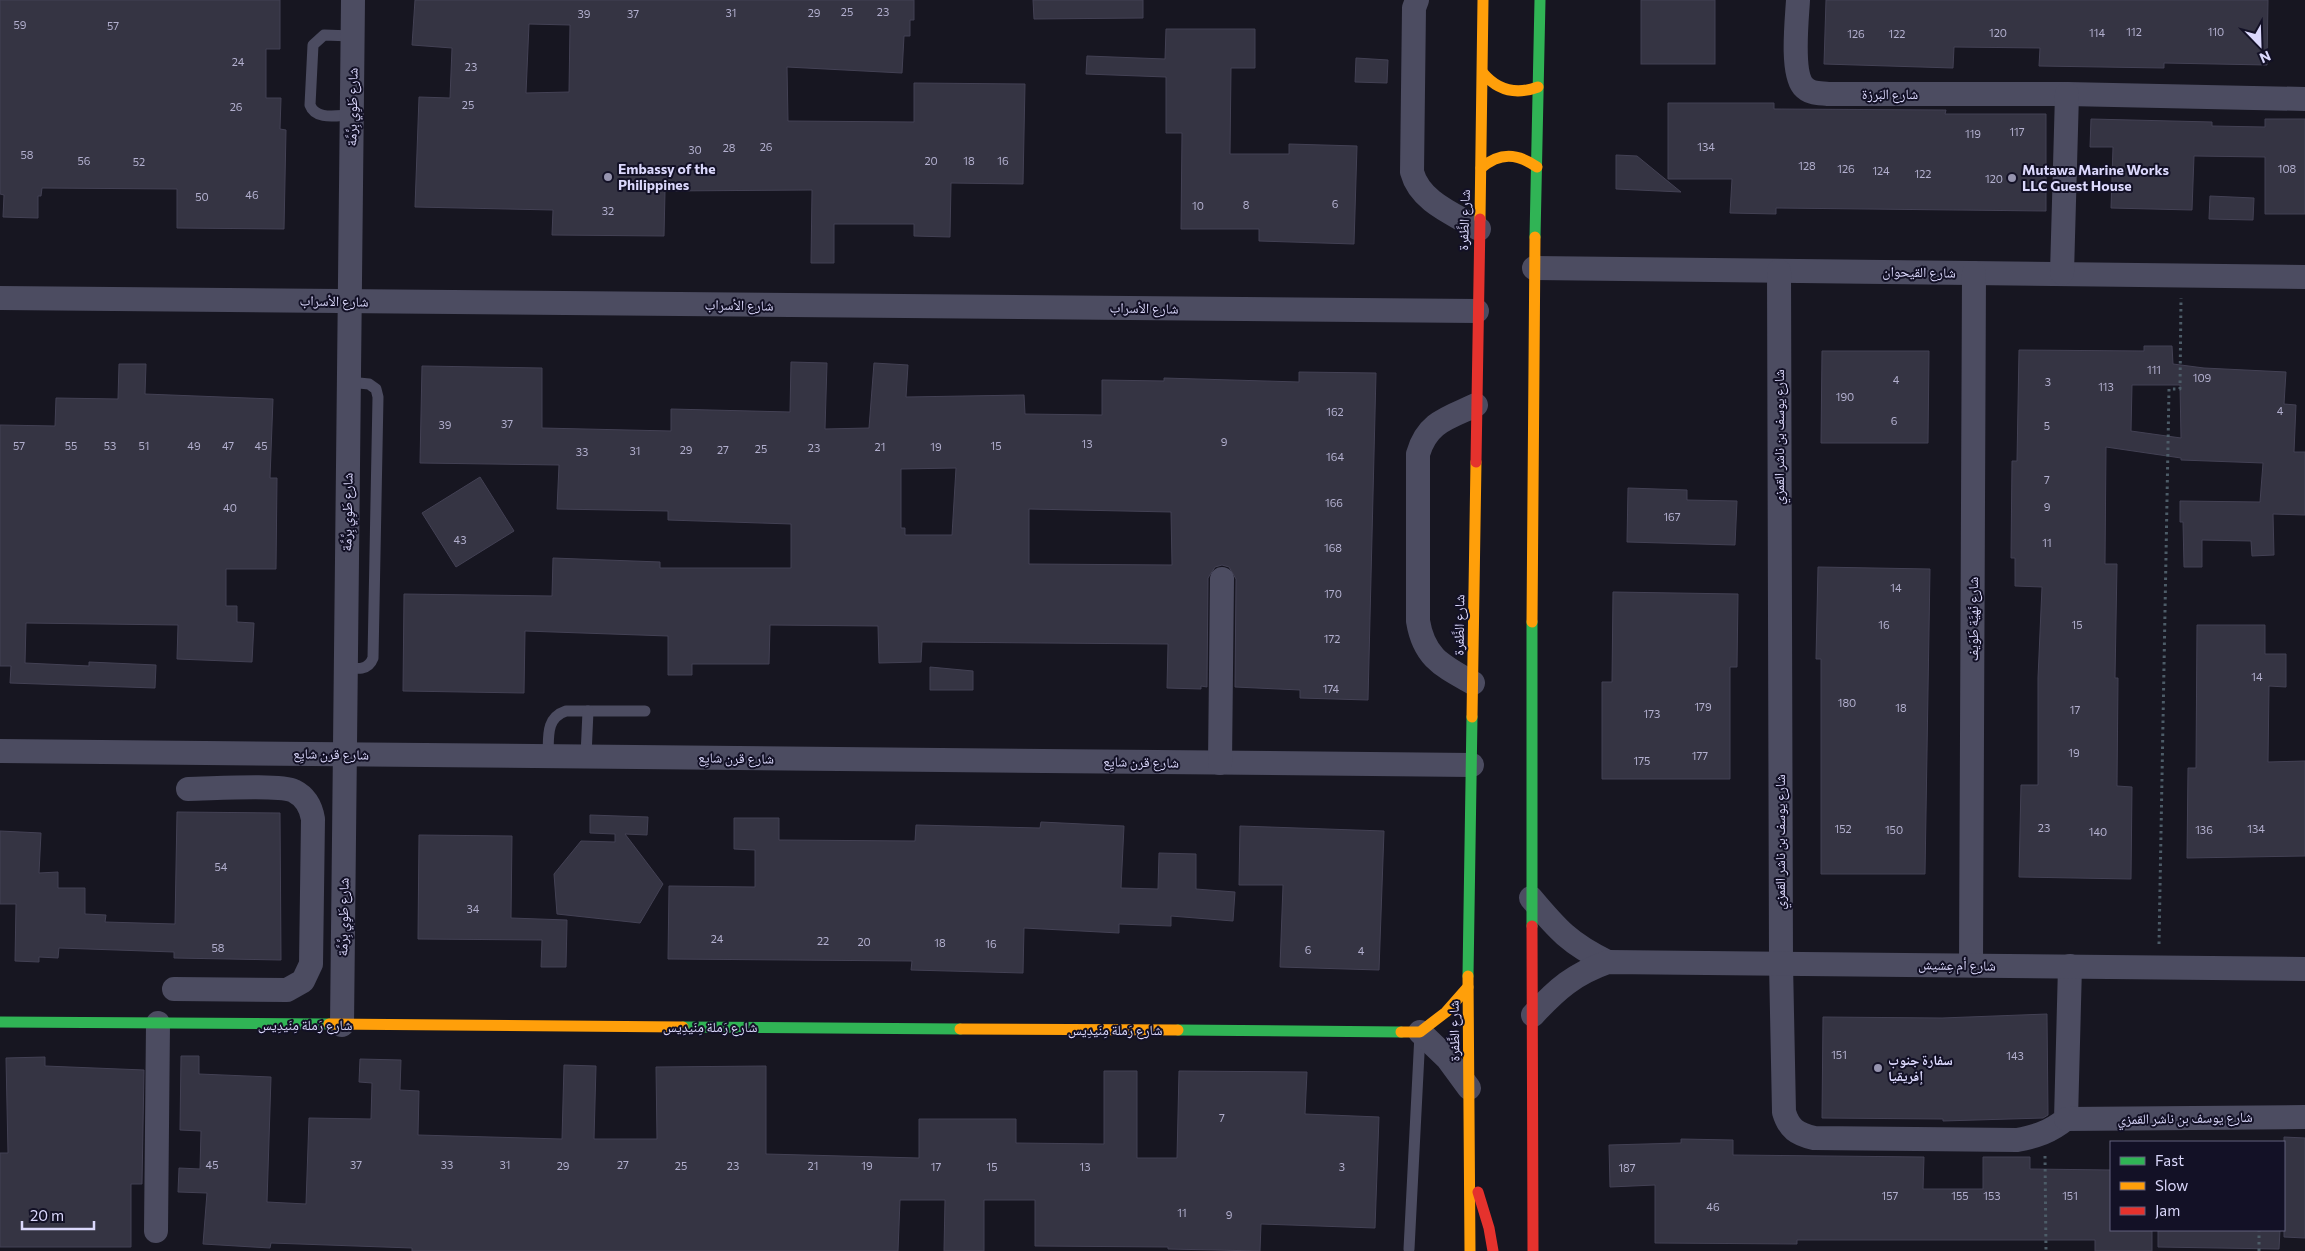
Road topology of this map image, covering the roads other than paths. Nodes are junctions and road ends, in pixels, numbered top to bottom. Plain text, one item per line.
1 (353, 0) edge
2 (1417, 0) edge
3 (1483, 0) edge
4 (1540, 0) edge
5 (1798, 0) edge
6 (352, 36) junction
7 (1483, 73) junction
8 (1538, 87) junction
9 (2067, 94) junction
10 (2305, 99) edge
11 (352, 115) junction
12 (1537, 167) junction
13 (1481, 168) junction
14 (1479, 229) junction
15 (1534, 268) junction
16 (1779, 271) junction
17 (1974, 273) junction
18 (2062, 273) junction
19 (2305, 276) edge
20 (0, 298) edge
21 (350, 301) junction
22 (1477, 311) junction
23 (1476, 405) junction
24 (1222, 580) dead end
25 (1473, 683) junction
26 (588, 711) junction
27 (645, 711) dead end
28 (0, 750) edge
29 (344, 754) junction
30 (548, 756) junction
31 (586, 756) junction
32 (1220, 763) junction
33 (1472, 765) junction
34 (188, 789) dead end
35 (312, 893) junction
36 (343, 893) junction
37 (1531, 898) junction
38 (1608, 962) junction
39 (1781, 963) junction
40 (1971, 965) junction
41 (2070, 966) junction
42 (2305, 969) edge
43 (1468, 987) junction
44 (174, 989) dead end
45 (1532, 1015) junction
46 (0, 1022) edge
47 (158, 1023) junction
48 (342, 1025) junction
49 (1420, 1032) junction
50 (1469, 1088) junction
51 (2305, 1116) edge
52 (2059, 1124) junction
53 (1469, 1168) junction
54 (156, 1231) dead end
55 (1408, 1249) dead end
56 (1470, 1251) edge
57 (1493, 1251) edge
58 (1533, 1251) edge

1 - 6 street, شارع طَوِي بِرِّمَّة
2 - 14 street
3 - 7 main road, شارع الظَّفرة
4 - 8 main road
5 - 9 street, شارع البَرزة
6 - 11 street, شارع طَوِي بِرِّمَّة
6 - 11 lane
7 - 8 main road
7 - 13 main road, شارع الظَّفرة
8 - 12 main road
9 - 10 street, شارع البَرزة
9 - 18 street
11 - 21 street, شارع طَوِي بِرِّمَّة
12 - 13 main road
12 - 15 main road
13 - 14 main road, شارع الظَّفرة
14 - 22 main road, شارع الظَّفرة
15 - 16 street, شارع القيحوان
15 - 37 main road
16 - 17 street, شارع القيحوان
16 - 39 street, شارع يوسف بن ناشر القمزي
17 - 18 street, شارع القيحوان
17 - 40 street, شارع نَهيَّة طَوَيف
18 - 19 street, شارع القيحوان
20 - 21 street, شارع الأسراب
21 - 22 street, شارع الأسراب
21 - 29 street, شارع طَوِي بِرِّمَّة
22 - 23 main road, شارع الظَّفرة
23 - 25 main road, شارع الظَّفرة
23 - 25 street
24 - 32 street
25 - 33 main road, شارع الظَّفرة
26 - 27 lane
26 - 30 lane
26 - 31 lane
28 - 29 street, شارع قرن شايِع
29 - 30 street, شارع قرن شايِع
29 - 36 street, شارع طَوِي بِرِّمَّة
30 - 31 street, شارع قرن شايِع
31 - 32 street, شارع قرن شايِع
32 - 33 street, شارع قرن شايِع
33 - 43 main road, شارع الظَّفرة
34 - 35 street
35 - 36 street
35 - 44 street
36 - 48 street, شارع طَوِي بِرِّمَّة
37 - 38 street, شارع أم عِشيش
37 - 45 main road
38 - 39 street, شارع أم عِشيش
38 - 45 street, شارع أم عِشيش
39 - 40 street, شارع أم عِشيش
39 - 52 street, شارع يوسف بن ناشر القمزي
40 - 41 street, شارع أم عِشيش
41 - 42 street, شارع أم عِشيش
41 - 52 street
43 - 49 main road
43 - 50 main road, شارع الظَّفرة
45 - 58 main road
46 - 47 main road, شارع رَملة مِنَيدِيس
47 - 48 main road, شارع رَملة مِنَيدِيس
47 - 54 street
48 - 49 main road, شارع رَملة مِنَيدِيس
49 - 50 street
49 - 55 lane
50 - 53 main road, شارع الظَّفرة
51 - 52 street, شارع يوسف بن ناشر القمزي
53 - 56 main road, شارع الظَّفرة
53 - 57 main road

